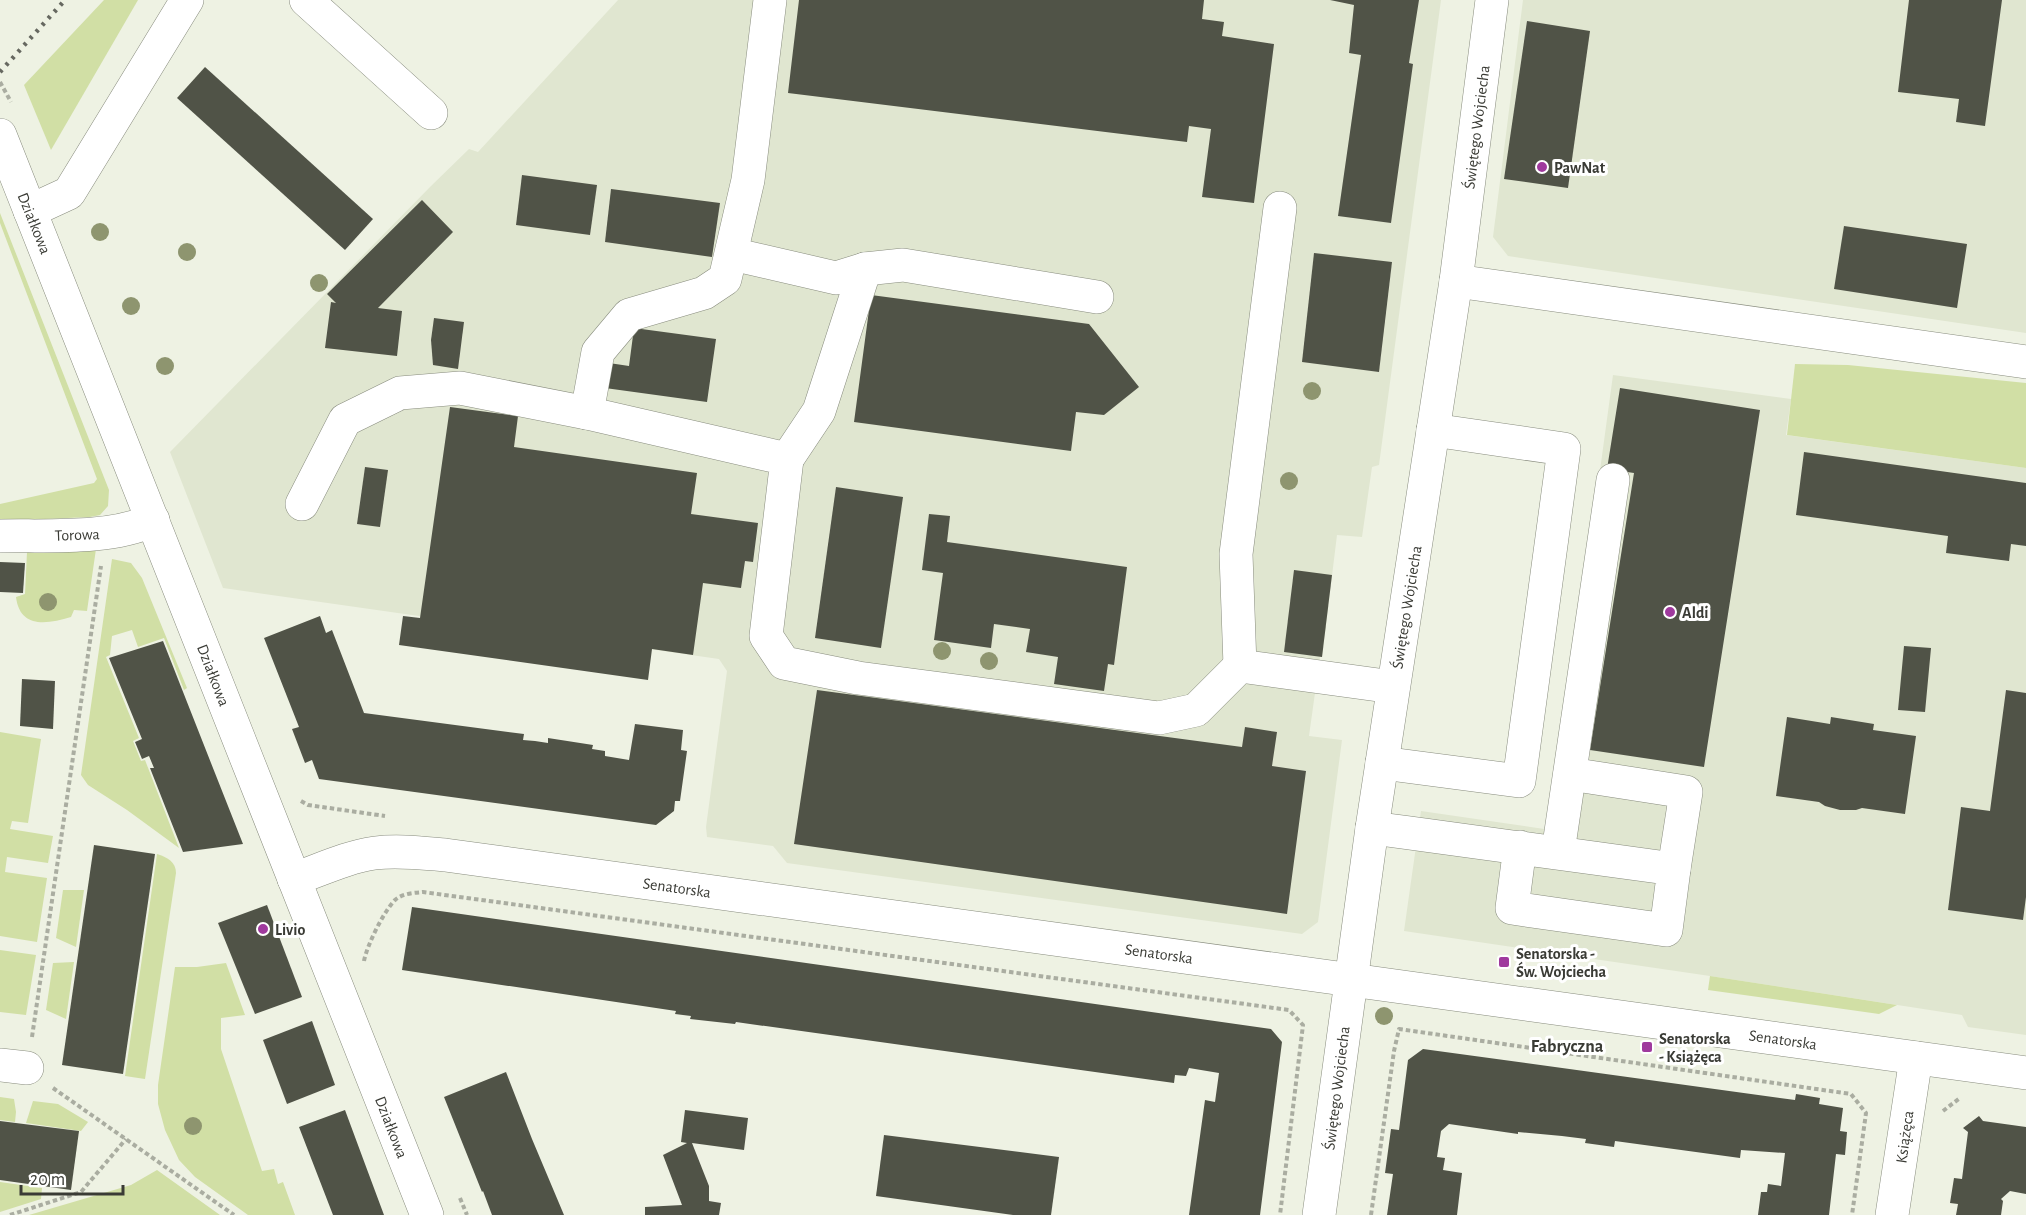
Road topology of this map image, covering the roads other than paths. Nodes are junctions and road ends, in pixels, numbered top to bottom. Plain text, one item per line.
1 (188, 0) edge
2 (306, 0) edge
3 (770, 0) edge
4 (1492, 0) edge
5 (431, 113) dead end
6 (0, 135) edge
7 (1280, 208) dead end
8 (30, 211) junction
9 (732, 254) junction
10 (865, 269) junction
11 (1456, 281) junction
12 (1097, 297) dead end
13 (2026, 362) edge
14 (587, 413) junction
15 (1433, 430) junction
16 (787, 459) junction
17 (1613, 480) dead end
18 (302, 504) dead end
19 (153, 520) junction
20 (0, 537) edge
21 (1240, 666) junction
22 (1393, 687) junction
23 (1382, 763) junction
24 (1570, 774) junction
25 (1372, 828) junction
26 (1520, 847) junction
27 (1558, 852) junction
28 (1674, 869) junction
29 (294, 879) junction
30 (1350, 979) junction
31 (1916, 1058) junction
32 (2026, 1073) edge
33 (427, 1215) edge
34 (1319, 1215) edge
35 (1893, 1215) edge

1 - 8 street
2 - 5 street
3 - 9 street
4 - 11 street, Świętego Wojciecha
6 - 8 street, Działkowa
7 - 21 street
8 - 19 street, Działkowa
9 - 10 street
9 - 14 street
10 - 12 street
10 - 16 street
11 - 13 street
11 - 15 street, Świętego Wojciecha
14 - 16 street
14 - 18 street
15 - 22 street, Świętego Wojciecha
15 - 23 street
16 - 21 street
17 - 24 street
19 - 20 street, Torowa
19 - 29 street, Działkowa
21 - 22 street
22 - 23 street, Świętego Wojciecha
23 - 25 street, Świętego Wojciecha
24 - 27 street
24 - 28 street
25 - 26 street
25 - 30 street, Świętego Wojciecha
26 - 27 street
26 - 28 street
27 - 28 street
29 - 30 street, Senatorska
29 - 33 street, Działkowa
30 - 31 street, Senatorska
30 - 34 street, Świętego Wojciecha
31 - 32 street, Senatorska
31 - 35 street, Książęca

